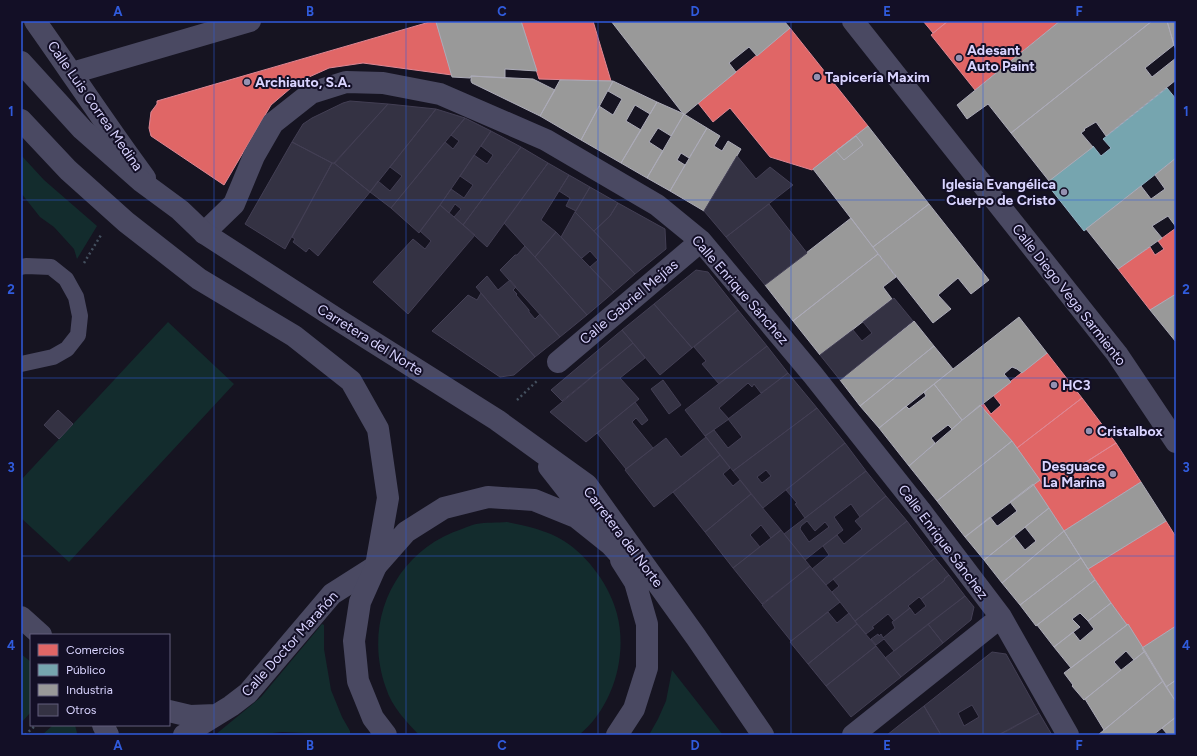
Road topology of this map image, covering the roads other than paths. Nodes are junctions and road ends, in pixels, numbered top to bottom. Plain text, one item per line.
1 (35, 21) edge
2 (250, 21) edge
3 (853, 21) edge
4 (21, 62) edge
5 (72, 73) junction
6 (21, 120) edge
7 (154, 190) junction
8 (204, 233) junction
9 (701, 242) junction
10 (21, 267) edge
11 (558, 362) dead end
12 (21, 364) edge
13 (1176, 442) edge
14 (532, 445) junction
15 (611, 545) junction
16 (376, 566) junction
17 (21, 617) edge
18 (1001, 618) junction
19 (40, 634) edge
20 (696, 636) junction
21 (170, 712) edge
22 (217, 715) junction
23 (103, 726) edge
24 (108, 735) edge
25 (184, 735) edge
26 (386, 735) edge
27 (617, 735) edge
28 (763, 735) edge
29 (853, 735) edge
30 (1068, 735) edge

1 - 5 street, Calle Luis Correa Medina
2 - 5 street
3 - 13 street, Calle Diego Vega Sarmiento
4 - 7 street, Carretera del Norte
5 - 7 street, Calle Luis Correa Medina
6 - 16 street
7 - 8 street, Carretera del Norte
8 - 9 street, Calle Enrique Sánchez
8 - 14 street, Carretera del Norte
9 - 11 street, Calle Gabriel Mejías
9 - 18 street, Calle Enrique Sánchez
10 - 12 lane
14 - 15 street
14 - 20 street, Carretera del Norte
15 - 16 street
15 - 20 street, Carretera del Norte
15 - 27 street
16 - 22 street, Calle Doctor Marañón
16 - 26 street
17 - 19 street
18 - 29 street
18 - 30 street, Calle Enrique Sánchez
20 - 28 street, Carretera del Norte
21 - 22 street
22 - 25 street, Calle Doctor Marañón
23 - 24 street

